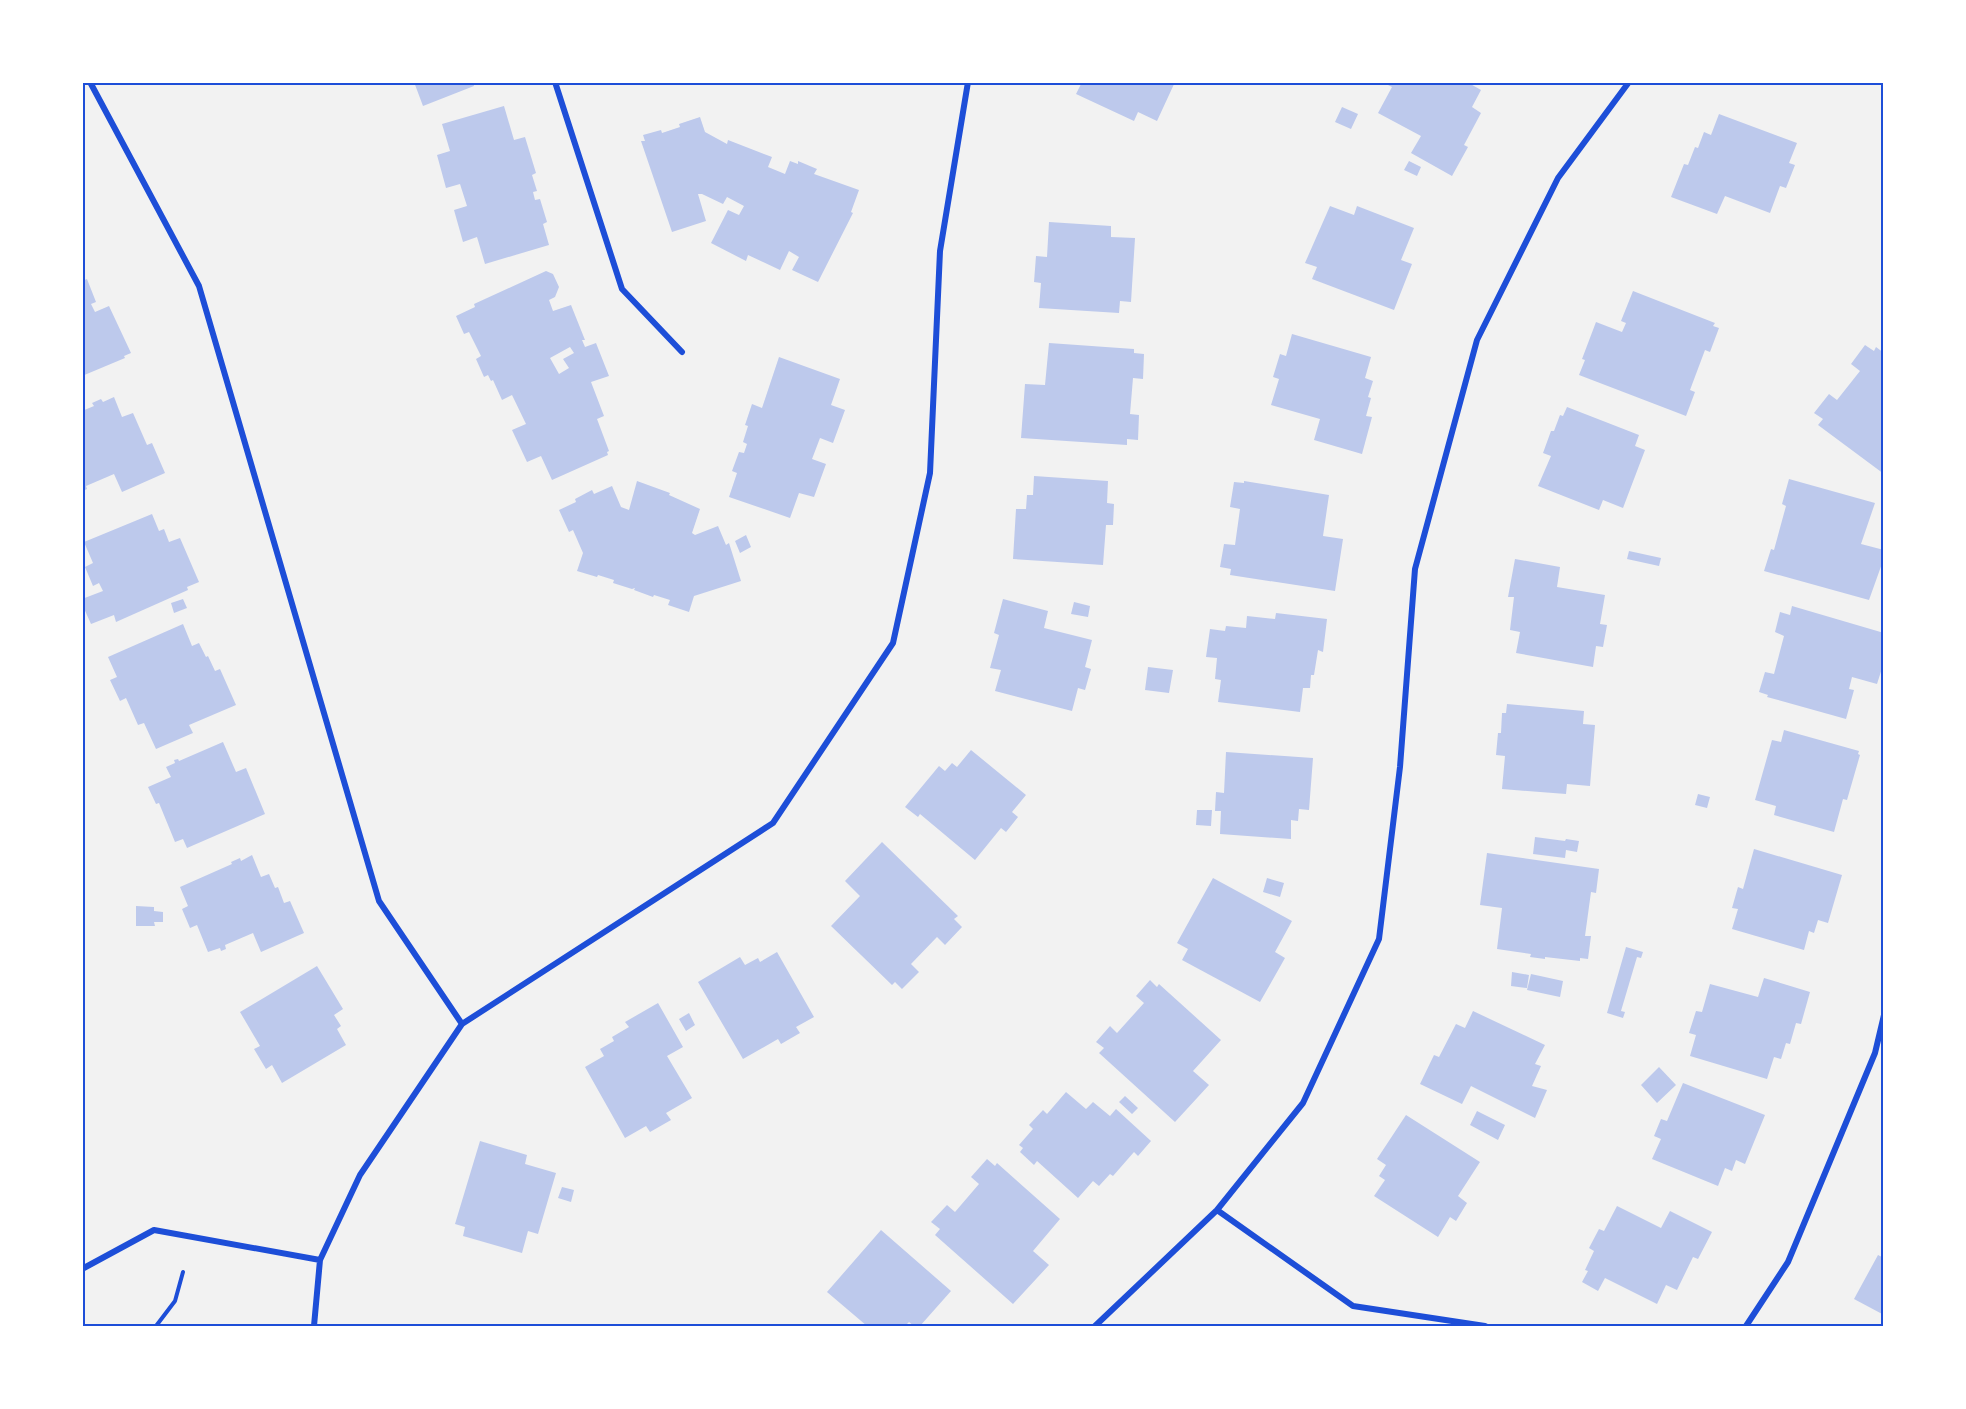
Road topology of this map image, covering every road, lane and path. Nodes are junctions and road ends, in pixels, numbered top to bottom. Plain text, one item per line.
1 (90, 82) edge
2 (555, 82) edge
3 (968, 82) edge
4 (1629, 82) edge
5 (682, 352) dead end
6 (1884, 1015) edge
7 (462, 1024) junction
8 (1217, 1210) junction
9 (320, 1260) junction
10 (82, 1269) edge
11 (183, 1272) dead end
12 (156, 1326) edge
13 (314, 1326) edge
14 (1095, 1326) edge
15 (1485, 1326) edge
16 (1746, 1326) edge

1 - 7 street
2 - 5 street
3 - 7 street
4 - 8 street
6 - 16 street
7 - 9 street
8 - 14 street
8 - 15 street
9 - 10 street
9 - 13 street
11 - 12 path

